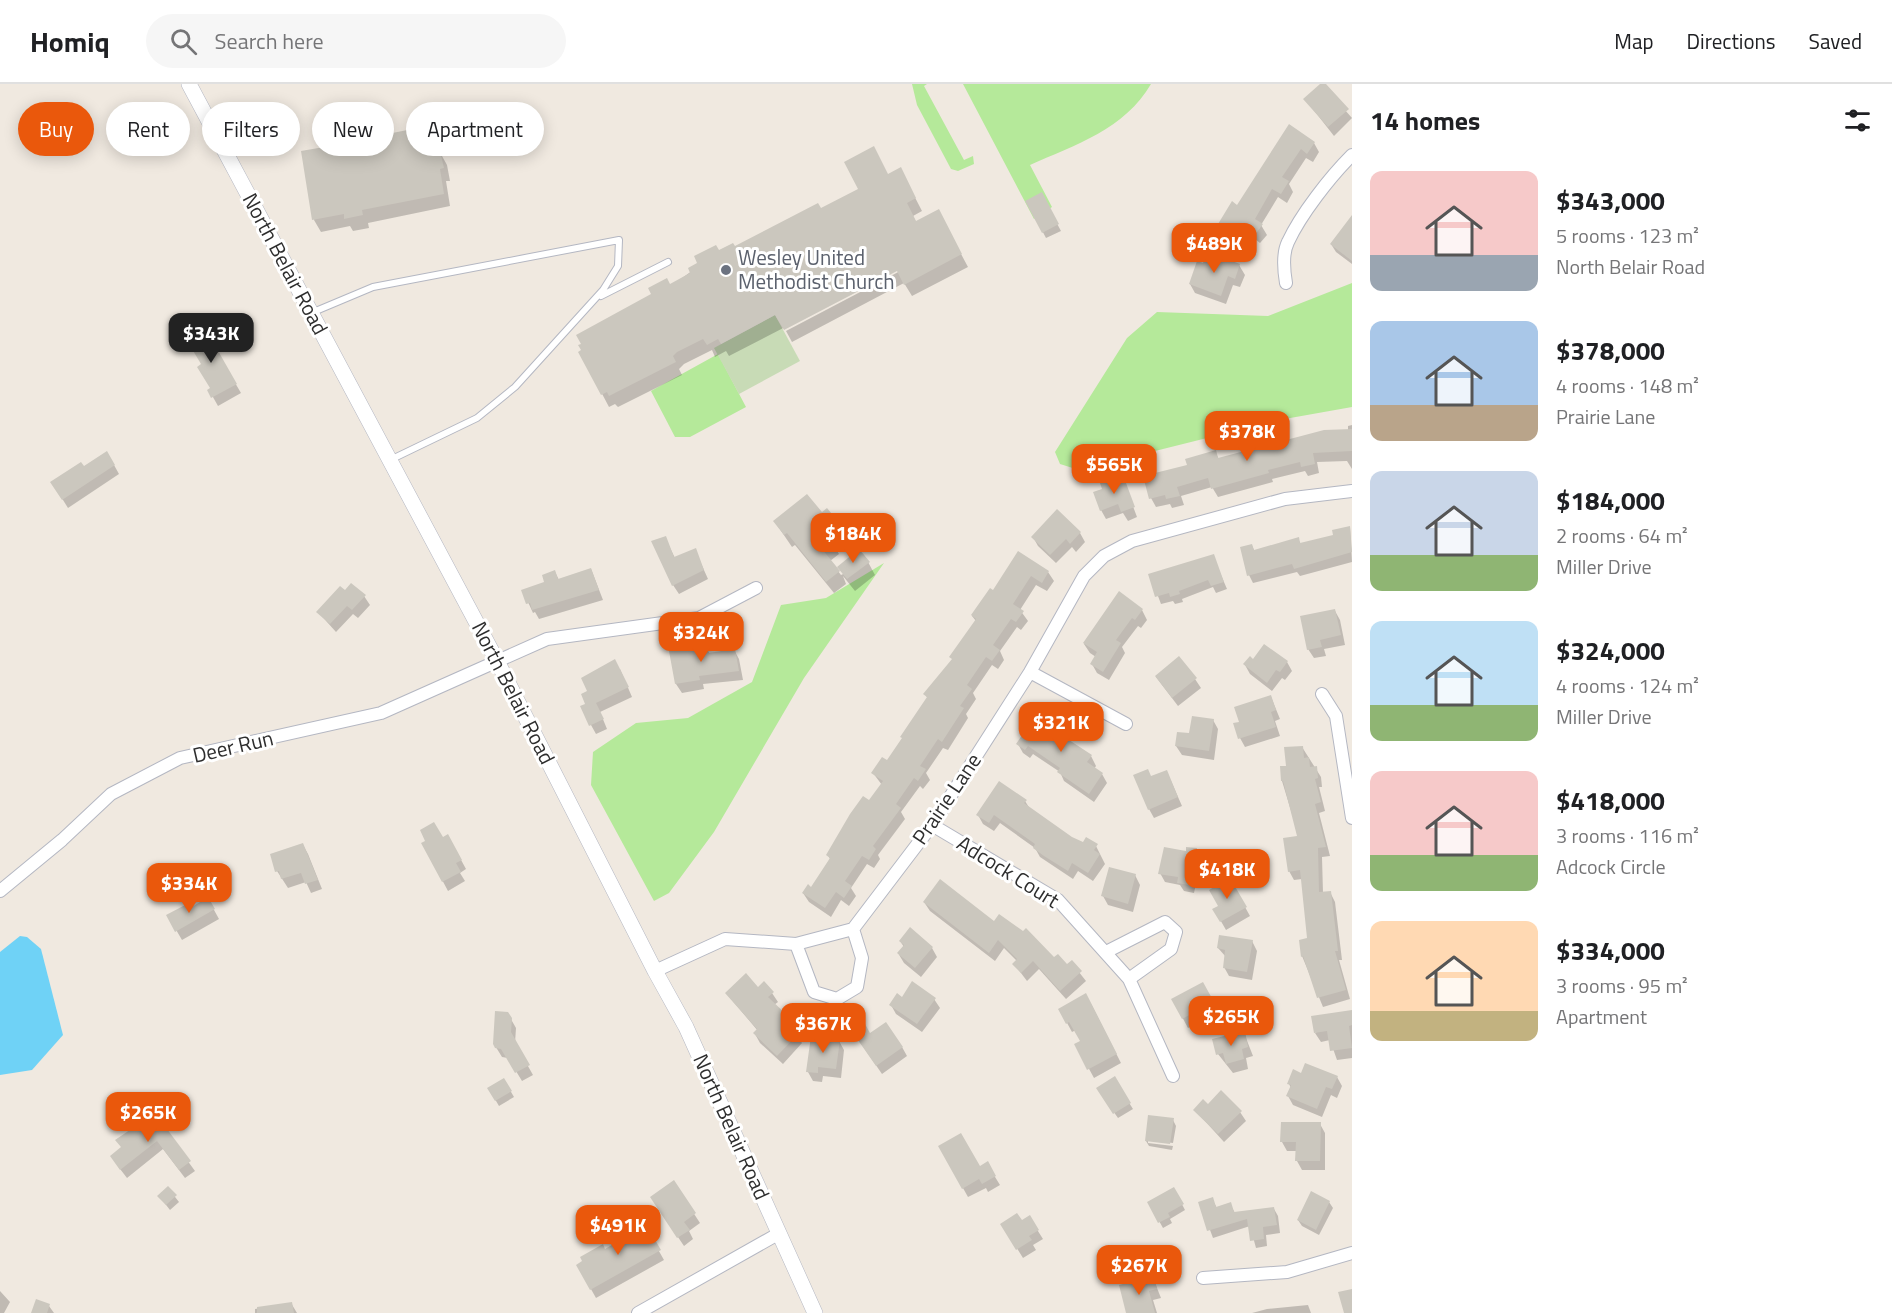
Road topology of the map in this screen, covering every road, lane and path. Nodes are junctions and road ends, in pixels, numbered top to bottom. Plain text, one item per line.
1 (189, 84) edge
2 (1352, 155) edge
3 (668, 262) dead end
4 (1286, 284) dead end
5 (595, 299) junction
6 (311, 313) junction
7 (390, 460) junction
8 (1352, 491) edge
9 (756, 588) dead end
10 (497, 661) junction
11 (1030, 672) junction
12 (1322, 694) dead end
13 (1126, 724) dead end
14 (1352, 818) edge
15 (932, 825) junction
16 (0, 891) edge
17 (853, 929) junction
18 (796, 944) junction
19 (1106, 952) junction
20 (655, 971) junction
21 (1129, 979) junction
22 (1173, 1076) dead end
23 (778, 1234) junction
24 (1352, 1253) edge
25 (1203, 1278) dead end
26 (638, 1313) edge
27 (815, 1313) edge

1 - 6 street, North Belair Road
2 - 4 street
3 - 5 lane
5 - 6 lane
5 - 7 lane
6 - 7 street, North Belair Road
7 - 10 street, North Belair Road
8 - 11 street, Prairie Lane
9 - 10 street, Deer Run
10 - 16 street, Deer Run
10 - 20 street, North Belair Road
11 - 13 street
11 - 15 street, Prairie Lane
12 - 14 street
15 - 17 street, Prairie Lane
15 - 19 street, Adcock Court
17 - 18 street
17 - 18 street
18 - 20 street
19 - 21 street, Adcock Court
19 - 21 street
20 - 23 street, North Belair Road
21 - 22 street, Adcock Court
23 - 26 street
23 - 27 street, North Belair Road
24 - 25 street

